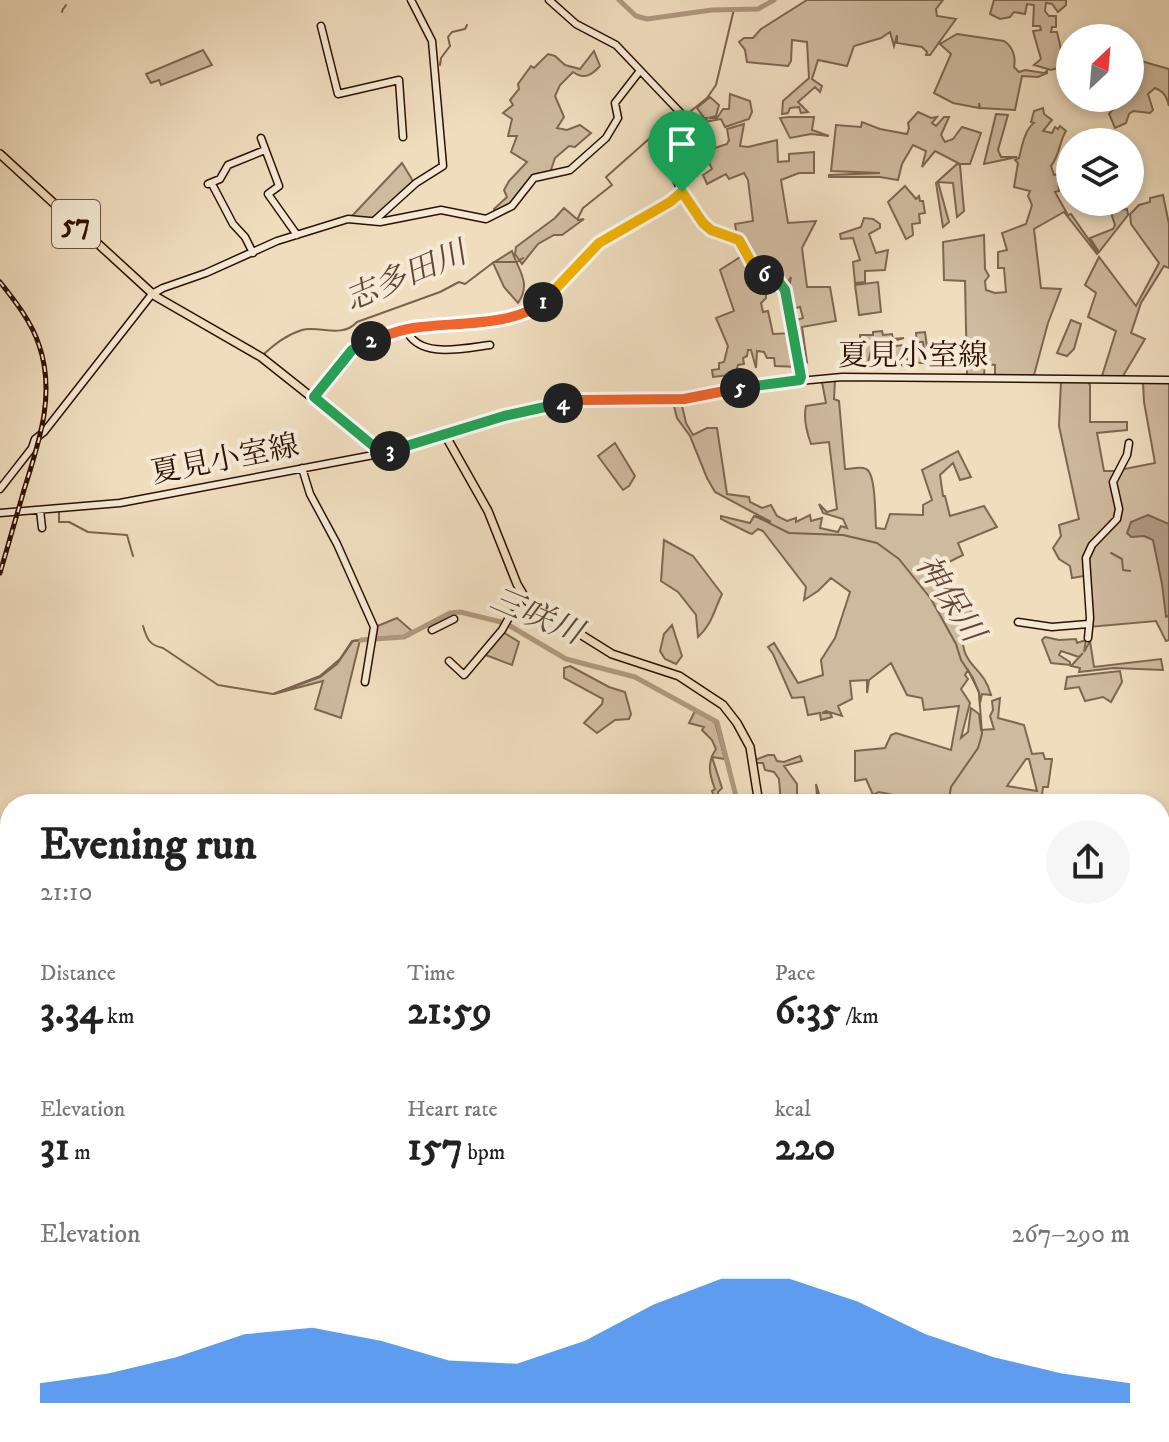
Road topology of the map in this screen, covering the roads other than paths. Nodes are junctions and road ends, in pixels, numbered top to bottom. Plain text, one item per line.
1 (411, 0) edge
2 (549, 0) edge
3 (321, 26) dead end
4 (639, 72) dead end
5 (403, 137) dead end
6 (261, 138) dead end
7 (265, 150) junction
8 (0, 154) edge
9 (682, 192) junction
10 (374, 221) junction
11 (297, 235) junction
12 (253, 253) junction
13 (153, 294) junction
14 (406, 329) junction
15 (490, 345) dead end
16 (800, 380) junction
17 (1169, 380) edge
18 (314, 397) junction
19 (444, 433) junction
20 (1129, 443) dead end
21 (382, 453) junction
22 (302, 468) junction
23 (0, 489) edge
24 (40, 510) junction
25 (0, 513) edge
26 (42, 528) dead end
27 (511, 614) dead end
28 (454, 619) dead end
29 (1018, 622) dead end
30 (1088, 624) junction
31 (432, 630) dead end
32 (1088, 638) dead end
33 (449, 661) dead end
34 (365, 682) dead end
35 (757, 794) edge
36 (1101, 1442) edge
37 (1112, 1442) edge

1 - 10 street
2 - 9 street
3 - 5 street
4 - 10 street
6 - 7 street
7 - 11 street
7 - 12 street
8 - 13 main road, 57
9 - 14 street
9 - 16 street
10 - 11 street
11 - 12 street
12 - 13 street
13 - 18 main road, 57
13 - 23 street
14 - 15 street
14 - 18 street
16 - 17 street, 夏見小室線
16 - 19 street, 夏見小室線
18 - 21 main road, 57
19 - 21 street, 夏見小室線
19 - 35 main road
20 - 30 street
21 - 22 street, 夏見小室線
22 - 24 street, 夏見小室線
22 - 34 street
24 - 25 street, 夏見小室線
24 - 26 street
27 - 33 street
28 - 31 street
29 - 30 street
30 - 32 street
36 - 37 street

